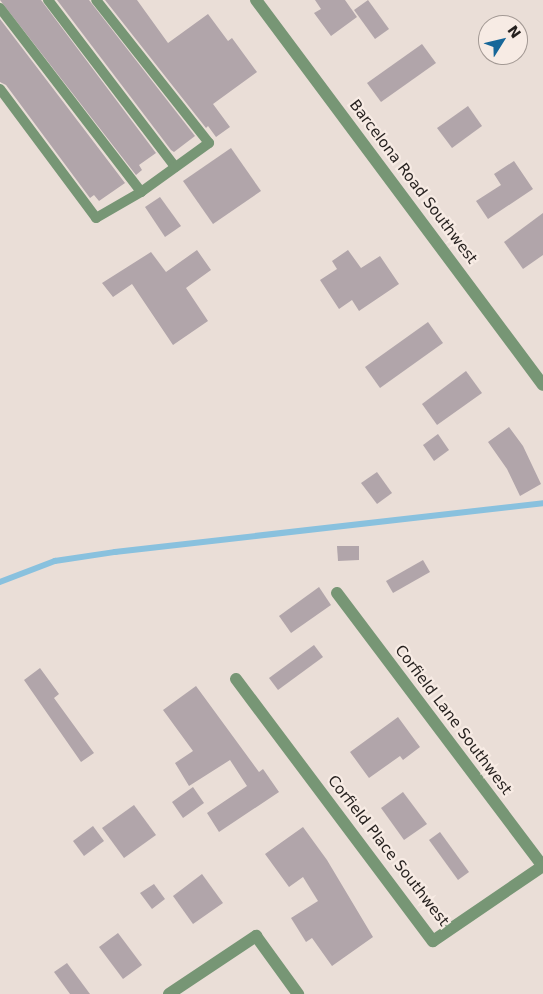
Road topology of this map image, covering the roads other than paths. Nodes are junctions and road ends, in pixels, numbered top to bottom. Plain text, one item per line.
1 (48, 0) edge
2 (96, 0) edge
3 (256, 0) edge
4 (0, 8) edge
5 (0, 89) edge
6 (175, 167) junction
7 (141, 192) junction
8 (543, 385) edge
9 (338, 593) dead end
10 (236, 679) dead end
11 (543, 866) edge
12 (168, 994) edge
13 (298, 994) edge

1 - 6 lane
2 - 6 lane
3 - 8 street, Barcelona Road Southwest
4 - 7 lane
5 - 7 lane
6 - 7 lane
9 - 11 street, Corfield Lane Southwest
10 - 11 street, Corfield Place Southwest
12 - 13 street

